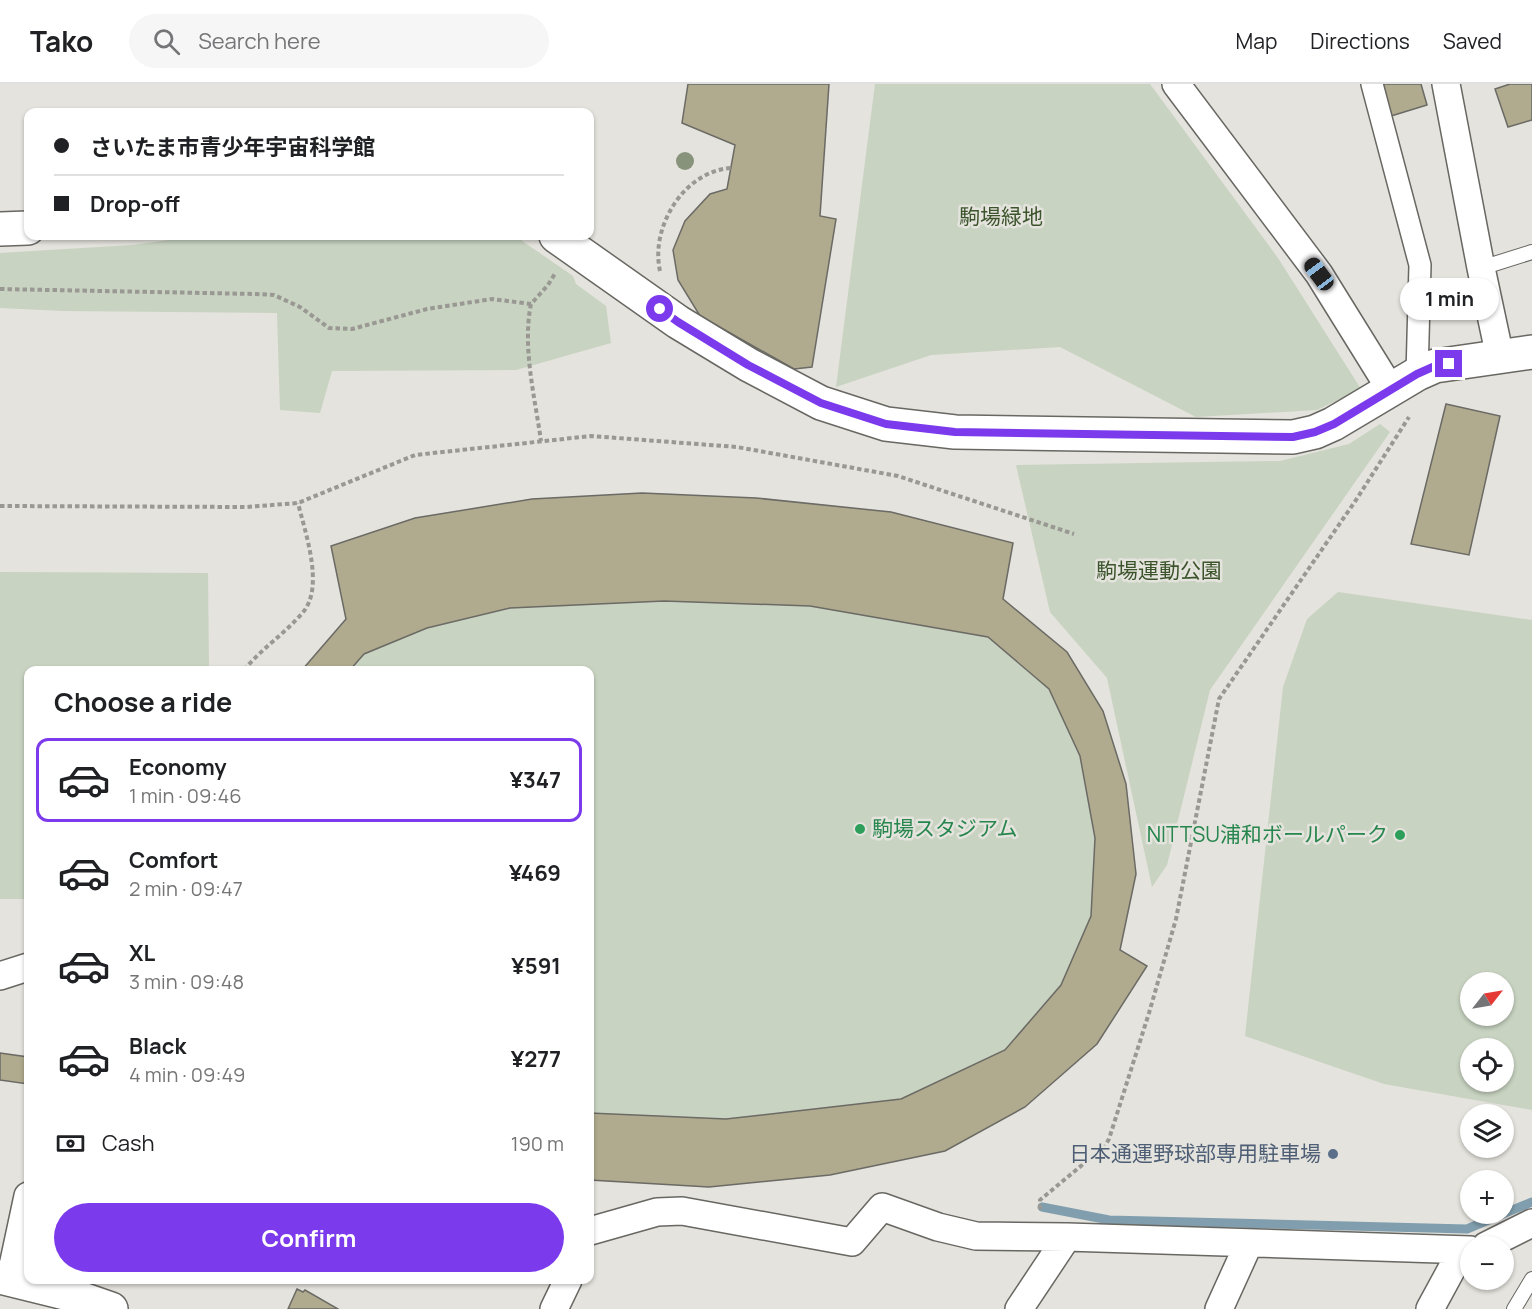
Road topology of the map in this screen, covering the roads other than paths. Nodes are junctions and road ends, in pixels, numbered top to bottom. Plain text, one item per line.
1 (1176, 84) edge
2 (1372, 84) edge
3 (1446, 84) edge
4 (24, 228) edge
5 (0, 229) edge
6 (562, 240) edge
7 (1532, 252) edge
8 (1481, 268) junction
9 (1532, 352) edge
10 (1500, 357) junction
11 (1404, 382) junction
12 (24, 968) edge
13 (0, 976) edge
14 (24, 1210) edge
15 (1532, 1223) edge
16 (594, 1231) edge
17 (1502, 1236) edge
18 (1067, 1237) junction
19 (1249, 1243) junction
20 (1460, 1249) edge
21 (1460, 1267) edge
22 (5, 1279) edge
23 (1532, 1279) edge
24 (24, 1283) edge
25 (26, 1284) edge
26 (566, 1284) edge
27 (111, 1309) edge
28 (554, 1309) edge
29 (1019, 1309) edge
30 (1219, 1309) edge
31 (1430, 1309) edge
32 (1514, 1309) edge

1 - 11 street
2 - 11 street
3 - 8 street
4 - 5 main road
6 - 11 main road
7 - 8 lane
8 - 10 street
9 - 10 main road
10 - 11 main road
12 - 13 street
14 - 22 street
15 - 17 street
16 - 18 street
18 - 19 street
18 - 29 street
19 - 20 street
19 - 30 street
21 - 31 street
22 - 24 main road
23 - 32 lane
25 - 27 main road
26 - 28 street

